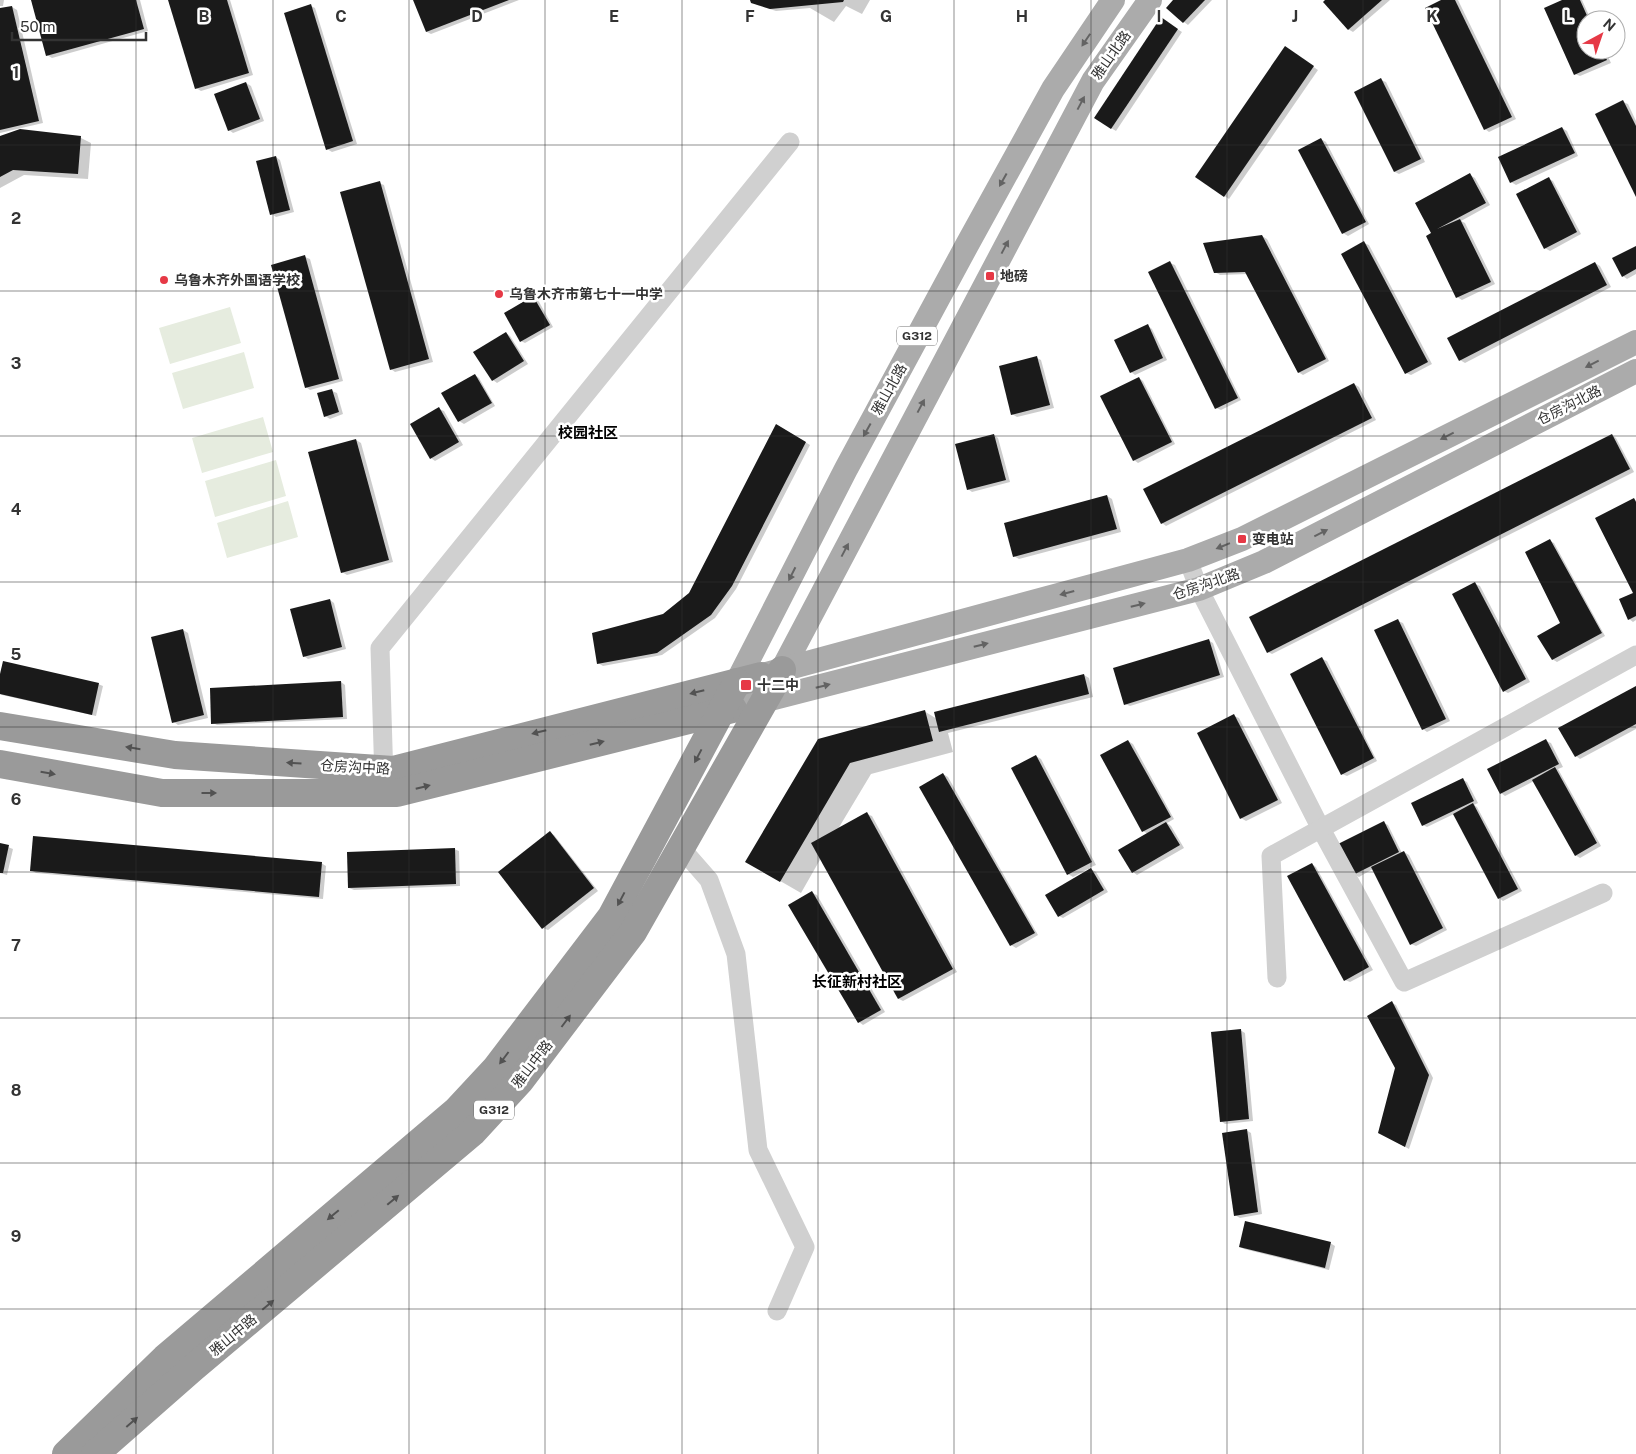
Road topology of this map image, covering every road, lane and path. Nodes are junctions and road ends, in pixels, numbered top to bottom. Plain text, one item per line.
1 (1113, 0) edge
2 (1150, 0) edge
3 (790, 142) dead end
4 (1636, 342) edge
5 (1636, 371) edge
6 (1188, 560) junction
7 (1199, 589) junction
8 (1636, 656) edge
9 (751, 691) junction
10 (0, 726) edge
11 (0, 764) edge
12 (384, 782) junction
13 (1320, 829) junction
14 (681, 848) junction
15 (1603, 893) dead end
16 (1278, 978) dead end
17 (777, 1311) dead end
18 (66, 1454) edge
19 (95, 1454) edge

1 -> 9 main road, 雅山北路 / G312
9 -> 2 main road, 雅山北路 / G312
3 - 12 street
4 -> 6 main road, 仓房沟北路
7 -> 5 main road, 仓房沟北路
6 - 7 street
6 -> 9 main road, 仓房沟北路
9 -> 7 main road, 仓房沟北路
7 - 13 street
8 - 13 street
9 - 12 highway, 仓房沟中路
9 - 14 highway, 雅山中路 / G312
9 -> 18 highway, 雅山中路 / G312
12 -> 10 highway, 仓房沟中路
11 -> 12 highway, 仓房沟中路
13 - 15 street
13 - 16 street
14 - 17 street
19 -> 14 highway, 雅山中路 / G312

